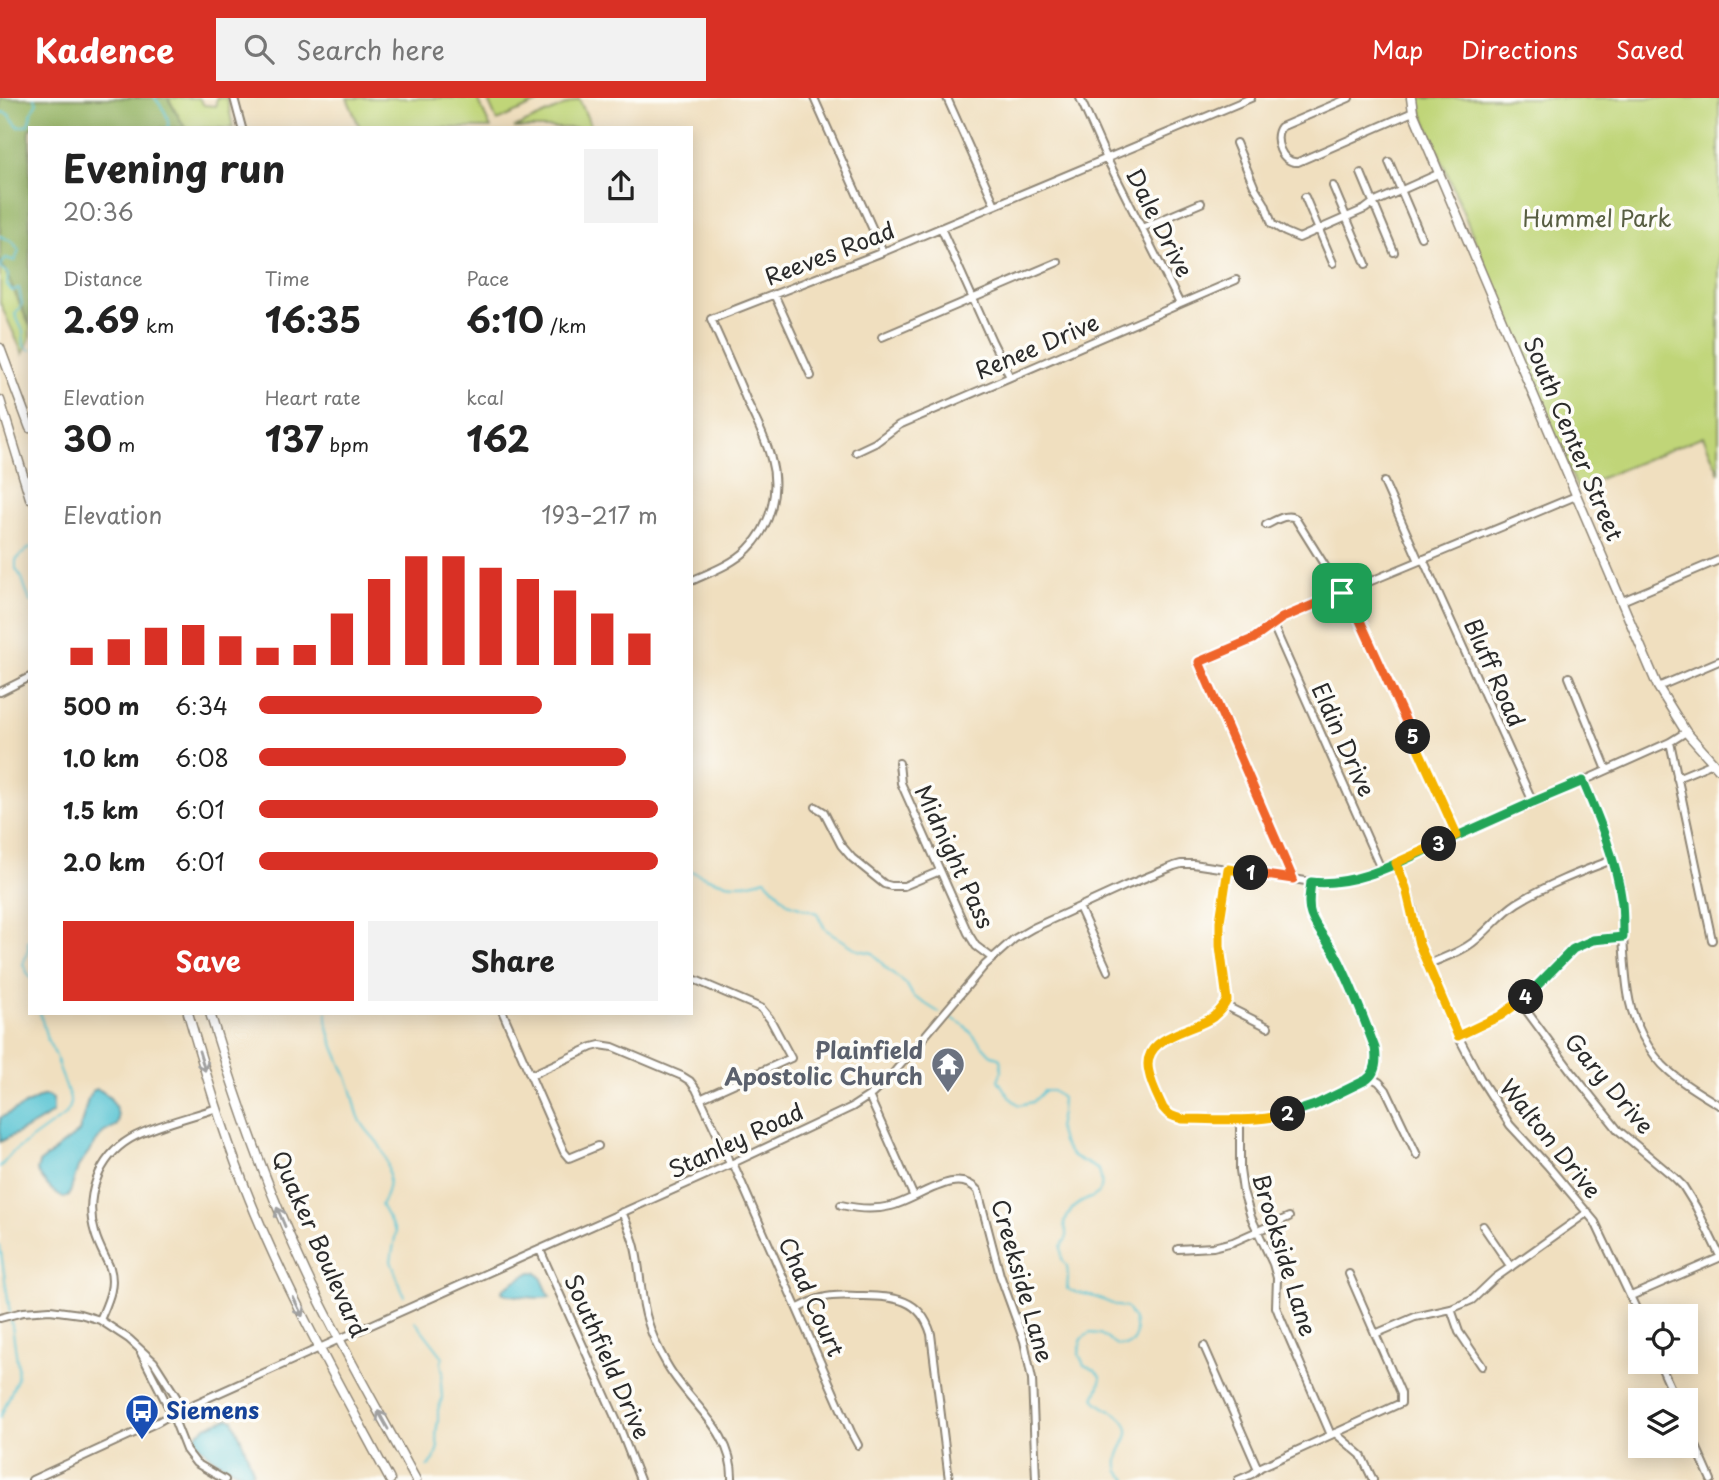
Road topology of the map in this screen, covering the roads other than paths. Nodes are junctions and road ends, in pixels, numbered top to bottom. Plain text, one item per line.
1 (234, 98) edge
2 (814, 98) edge
3 (947, 98) edge
4 (1080, 98) edge
5 (1251, 98) edge
6 (1349, 98) edge
7 (1403, 98) edge
8 (1410, 98) edge
9 (1413, 112) junction
10 (241, 126) edge
11 (1236, 143) dead end
12 (1107, 159) junction
13 (1389, 162) dead end
14 (1361, 173) dead end
15 (1440, 173) junction
16 (1333, 186) dead end
17 (1401, 191) junction
18 (1305, 197) dead end
19 (1201, 203) dead end
20 (1373, 203) junction
21 (995, 205) junction
22 (1346, 217) junction
23 (942, 228) junction
24 (1142, 228) junction
25 (1319, 230) junction
26 (1420, 237) dead end
27 (883, 252) junction
28 (1394, 252) dead end
29 (1058, 262) dead end
30 (1333, 263) dead end
31 (1366, 264) dead end
32 (1236, 280) dead end
33 (775, 294) junction
34 (973, 299) junction
35 (1180, 304) junction
36 (881, 337) dead end
37 (0, 348) edge
38 (811, 376) dead end
39 (1010, 377) junction
40 (0, 400) edge
41 (28, 423) edge
42 (856, 452) dead end
43 (1384, 482) dead end
44 (28, 491) edge
45 (1576, 496) junction
46 (1266, 525) dead end
47 (1421, 560) junction
48 (1719, 560) edge
49 (693, 579) edge
50 (1344, 592) junction
51 (1622, 601) junction
52 (1273, 625) junction
53 (1719, 661) edge
54 (1569, 677) dead end
55 (28, 678) edge
56 (1658, 687) junction
57 (0, 692) edge
58 (1686, 732) junction
59 (1670, 743) junction
60 (899, 763) dead end
61 (1716, 766) edge
62 (1607, 770) junction
63 (1677, 778) junction
64 (1583, 781) junction
65 (1533, 802) junction
66 (816, 807) dead end
67 (1457, 835) junction
68 (1612, 860) junction
69 (1396, 863) junction
70 (1228, 869) junction
71 (1381, 869) junction
72 (940, 871) junction
73 (1293, 879) junction
74 (1311, 882) junction
75 (1079, 906) junction
76 (1623, 937) junction
77 (1712, 940) dead end
78 (992, 958) junction
79 (1427, 965) junction
80 (1108, 971) dead end
81 (693, 979) edge
82 (1520, 1002) junction
83 (1224, 1005) junction
84 (189, 1015) edge
85 (212, 1015) edge
86 (504, 1015) edge
87 (1268, 1027) dead end
88 (1458, 1036) junction
89 (531, 1075) junction
90 (1370, 1077) junction
91 (869, 1096) junction
92 (700, 1099) junction
93 (1719, 1105) edge
94 (217, 1108) junction
95 (1240, 1120) junction
96 (598, 1146) dead end
97 (1417, 1155) dead end
98 (731, 1164) junction
99 (914, 1197) junction
100 (841, 1205) dead end
101 (622, 1212) junction
102 (1588, 1212) junction
103 (1289, 1217) dead end
104 (1483, 1226) dead end
105 (1258, 1232) junction
106 (1178, 1249) dead end
107 (540, 1250) junction
108 (1719, 1256) edge
109 (1511, 1267) junction
110 (1349, 1274) dead end
111 (1631, 1296) junction
112 (1634, 1304) edge
113 (797, 1309) junction
114 (1451, 1309) junction
115 (0, 1318) edge
116 (100, 1320) junction
117 (1375, 1334) junction
118 (339, 1339) junction
119 (1204, 1346) dead end
120 (139, 1348) junction
121 (319, 1348) junction
122 (1482, 1366) dead end
123 (184, 1409) junction
124 (172, 1414) junction
125 (1333, 1434) junction
126 (858, 1445) dead end
127 (1698, 1450) edge
128 (1258, 1469) junction
129 (32, 1480) edge
130 (225, 1480) edge
131 (390, 1480) edge
132 (416, 1480) edge
133 (640, 1480) edge
134 (732, 1480) edge
135 (949, 1480) edge
136 (1036, 1480) edge
137 (1238, 1480) edge
138 (1373, 1480) edge
139 (1711, 1480) edge

1 - 10 street
2 - 27 street
3 - 21 street
4 - 12 street, Dale Drive
5 - 12 street, Reeves Road
6 - 9 street
7 - 9 main road, South Center Street
8 - 9 main road, South Center Street
9 - 15 main road, South Center Street
11 - 25 street
12 - 21 street, Reeves Road
12 - 24 street, Dale Drive
13 - 17 street
14 - 20 street
15 - 17 street
15 - 45 main road, South Center Street
16 - 22 street
17 - 20 street
17 - 26 street
18 - 25 street
19 - 24 street
20 - 22 street
20 - 28 street
21 - 23 street, Reeves Road
22 - 25 street
22 - 31 street
23 - 27 street, Reeves Road
23 - 34 street
24 - 35 street, Dale Drive
25 - 30 street
27 - 33 street, Reeves Road
29 - 34 street
32 - 35 street, Renee Drive
33 - 38 street
33 - 49 street, Reeves Road
34 - 36 street
34 - 39 street
35 - 39 street, Renee Drive
37 - 41 main road
39 - 42 street, Renee Drive
40 - 44 main road
43 - 47 street, Bluff Road
45 - 47 street
45 - 51 main road, South Center Street
46 - 50 street
47 - 50 street
47 - 65 street, Bluff Road
48 - 51 street
50 - 52 street
50 - 67 street
51 - 56 main road, South Center Street
52 - 71 street, Eldin Drive
52 - 73 street
53 - 56 street
54 - 62 street
55 - 57 street
56 - 58 main road, South Center Street
58 - 59 street, Stanley Road
58 - 61 main road, South Center Street
59 - 62 street, Stanley Road
59 - 63 street
60 - 72 street, Midnight Pass
61 - 63 street
62 - 64 street, Stanley Road
63 - 77 street
64 - 65 street, Stanley Road
64 - 68 street
65 - 67 street, Stanley Road
66 - 72 street
67 - 69 street, Stanley Road
68 - 76 street
68 - 79 street
69 - 71 street, Stanley Road
69 - 79 street, Walton Drive
70 - 73 street, Stanley Road
70 - 75 street, Stanley Road
70 - 83 street
71 - 74 street, Stanley Road
72 - 78 street, Midnight Pass
73 - 74 street, Stanley Road
74 - 90 street
75 - 78 street, Stanley Road
75 - 80 street
76 - 82 street
76 - 93 street
78 - 91 street, Stanley Road
79 - 88 street, Walton Drive
81 - 92 street
82 - 88 street
82 - 108 street, Gary Drive
83 - 87 street
83 - 95 street
84 -> 94 main road, Quaker Boulevard
118 -> 85 main road, Quaker Boulevard
86 - 89 street
88 - 102 street, Walton Drive
89 - 92 street, Chad Court
89 - 96 street
90 - 95 street
90 - 97 street
91 - 98 street, Stanley Road
91 - 99 street
92 - 98 street, Chad Court
94 - 116 street
94 -> 121 main road, Quaker Boulevard
95 - 105 street, Brookside Lane
98 - 101 street, Stanley Road
98 - 113 street, Chad Court
99 - 100 street, Creekside Lane
99 - 136 street, Creekside Lane
101 - 107 street, Stanley Road
101 - 134 street
102 - 109 street
102 - 111 street, Walton Drive
103 - 105 street
104 - 109 street
105 - 106 street
105 - 125 street, Brookside Lane
107 - 118 street, Stanley Road
107 - 133 street, Southfield Drive
108 - 111 street
109 - 114 street
110 - 117 street
111 - 112 street, Walton Drive
113 - 126 street, Chad Court
113 - 135 street
114 - 117 street
114 - 122 street
115 - 116 street
116 - 120 street
117 - 125 street
118 - 121 street, Stanley Road
132 -> 118 main road, Quaker Boulevard
119 - 128 street
120 - 123 street
120 - 124 street
121 - 123 street, Stanley Road
121 - 131 main road, Quaker Boulevard
123 - 124 street, Stanley Road
124 - 129 street, Stanley Road
124 - 130 street
125 - 128 street
125 - 138 street, Brookside Lane
127 - 139 street
128 - 137 street

